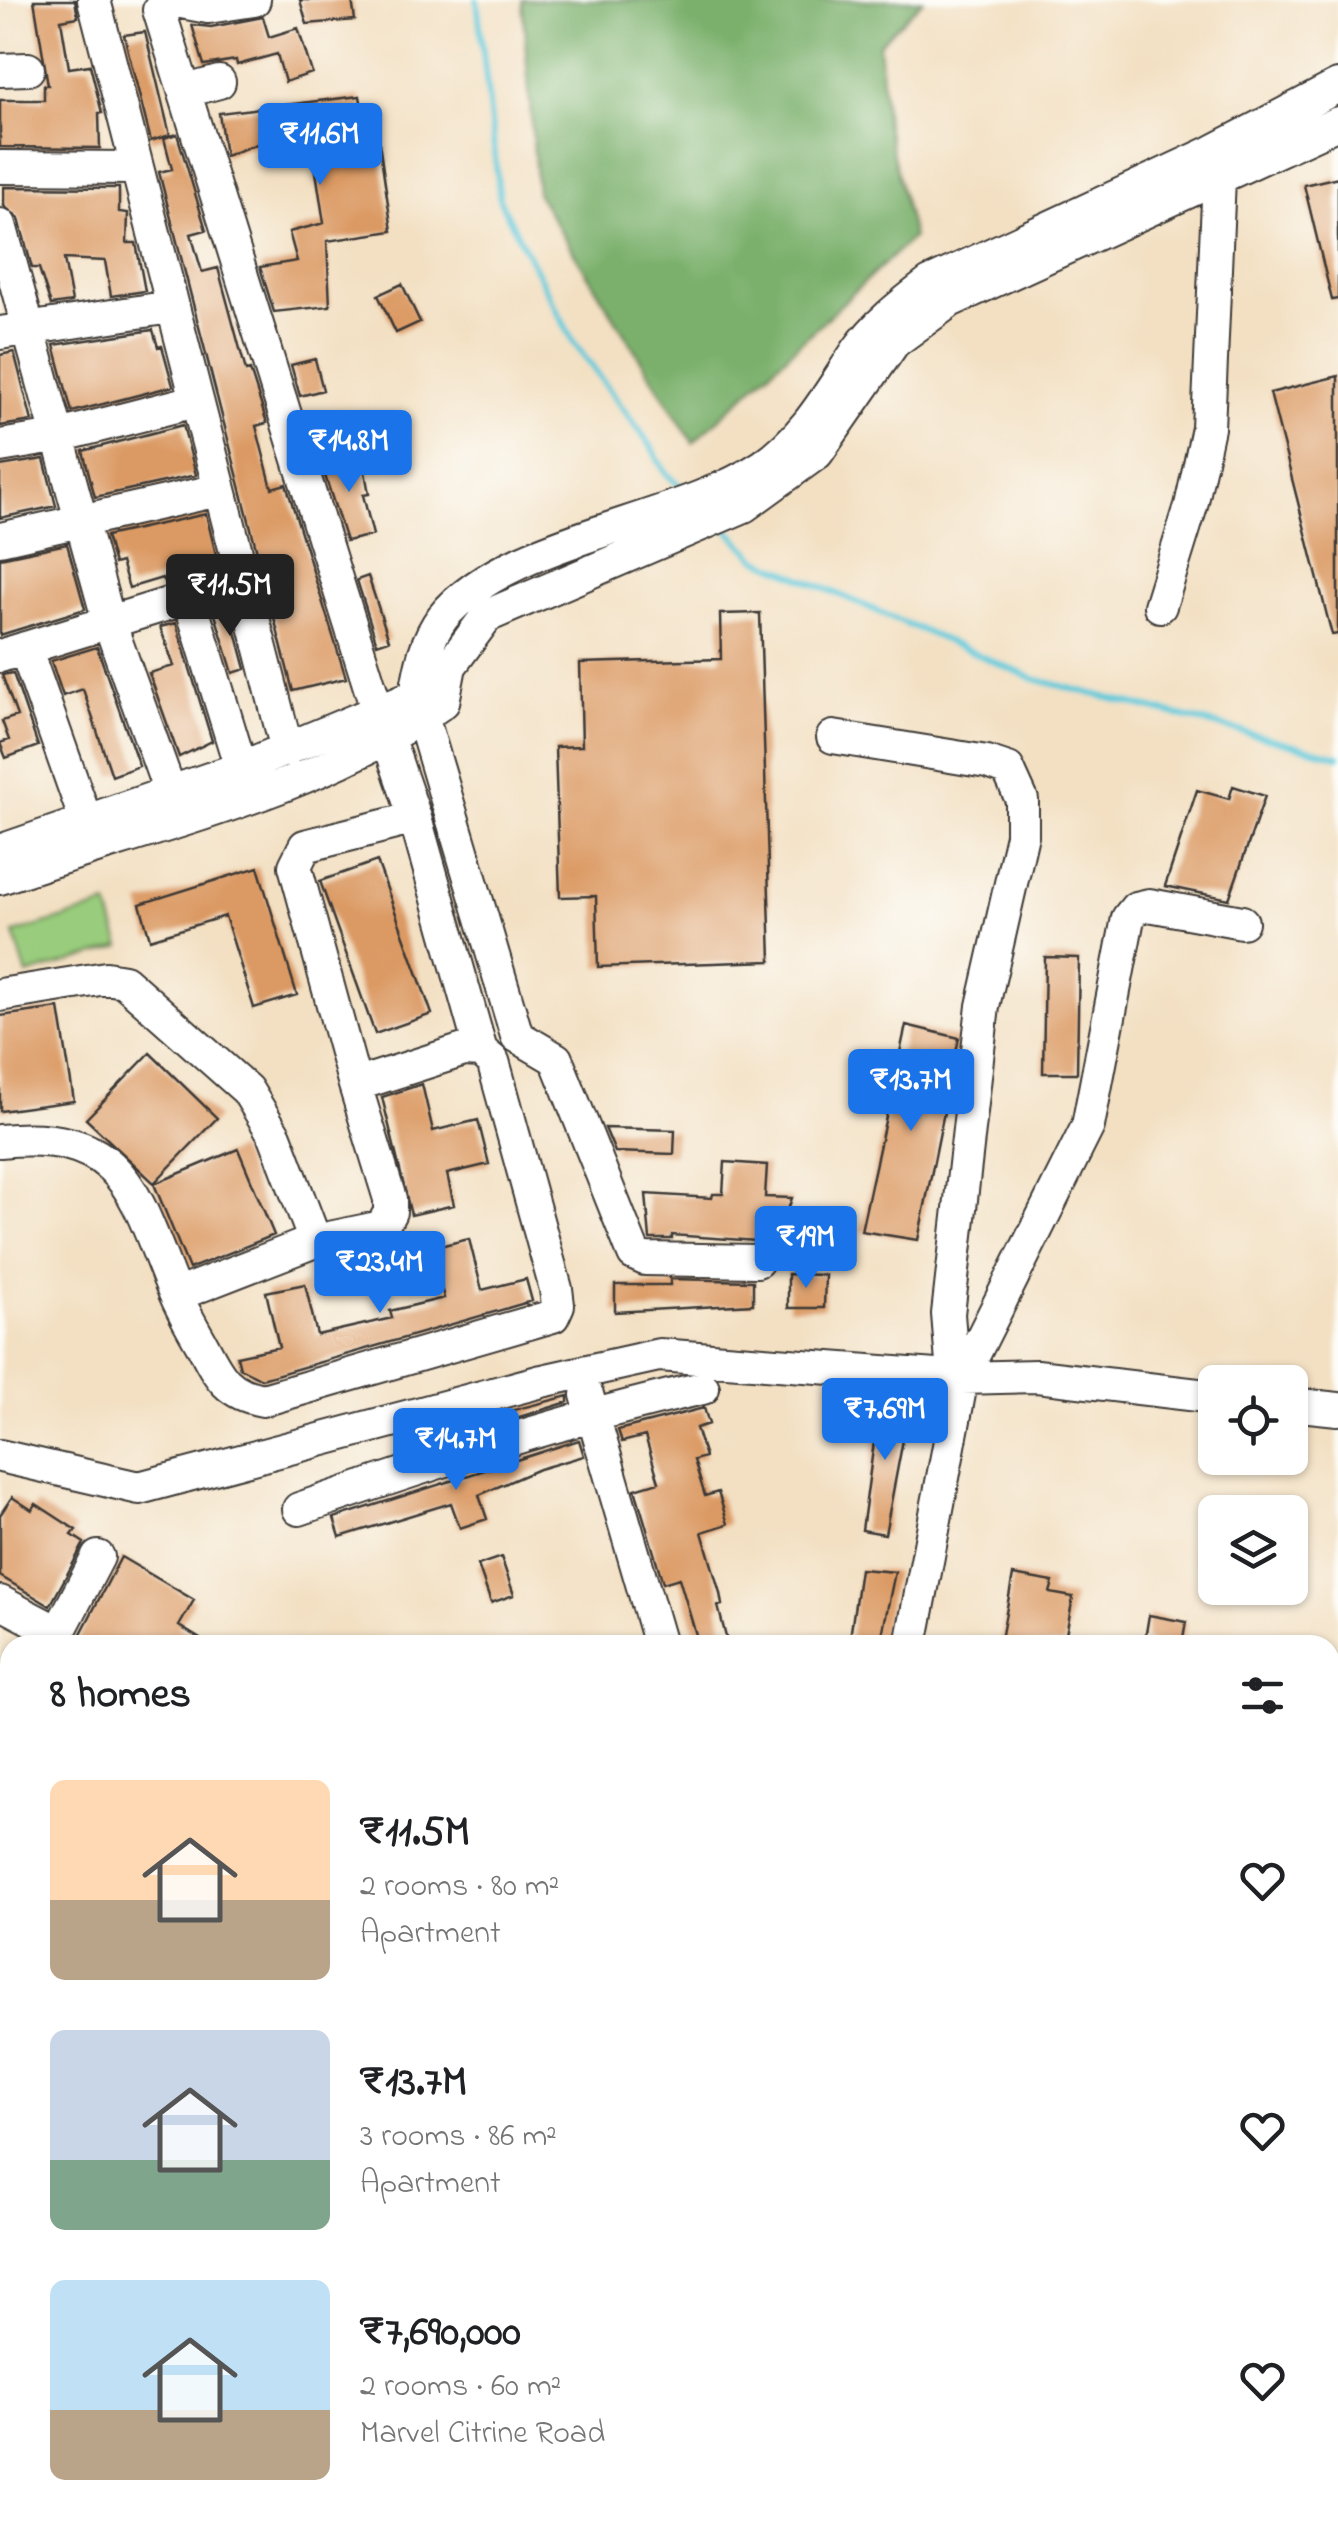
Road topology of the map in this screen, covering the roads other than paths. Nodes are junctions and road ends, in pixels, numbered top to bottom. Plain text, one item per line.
1 (94, 0) edge
2 (254, 0) edge
3 (165, 5) edge
4 (219, 82) dead end
5 (1338, 86) edge
6 (186, 91) junction
7 (1338, 123) edge
8 (1215, 165) junction
9 (0, 166) edge
10 (134, 168) junction
11 (2, 240) edge
12 (171, 308) junction
13 (14, 331) edge
14 (195, 401) junction
15 (55, 437) junction
16 (0, 446) edge
17 (219, 490) junction
18 (80, 522) junction
19 (0, 539) edge
20 (242, 582) junction
21 (188, 598) junction
22 (1160, 606) dead end
23 (108, 622) junction
24 (13, 652) edge
25 (419, 706) junction
26 (383, 726) junction
27 (833, 738) dead end
28 (287, 750) junction
29 (241, 768) junction
30 (170, 792) junction
31 (415, 818) junction
32 (86, 821) junction
33 (0, 851) edge
34 (0, 878) edge
35 (1242, 922) dead end
36 (0, 995) edge
37 (482, 1050) junction
38 (355, 1086) junction
39 (0, 1141) edge
40 (315, 1241) junction
41 (758, 1261) dead end
42 (176, 1295) junction
43 (526, 1327) junction
44 (580, 1371) junction
45 (963, 1376) junction
46 (542, 1381) junction
47 (702, 1388) dead end
48 (1198, 1395) edge
49 (1308, 1406) edge
50 (1338, 1409) edge
51 (593, 1413) junction
52 (0, 1456) edge
53 (299, 1509) dead end
54 (98, 1558) dead end
55 (0, 1602) edge
56 (50, 1635) edge
57 (58, 1635) edge
58 (657, 1635) edge
59 (912, 1635) edge

1 - 10 street
2 - 3 street
3 - 6 street
4 - 6 street
5 - 8 street
6 - 26 street
7 - 8 street
8 - 22 street
8 - 25 street
9 - 10 street
10 - 12 street
11 - 13 street
12 - 13 street
12 - 14 street
13 - 15 street
14 - 15 street
14 - 17 street
15 - 16 street
15 - 18 street
17 - 18 street
17 - 20 street
18 - 19 street
18 - 23 street
20 - 21 street
20 - 28 street
21 - 23 street
21 - 29 street
23 - 24 street
23 - 30 street
24 - 32 street
25 - 26 street
25 - 41 street
26 - 28 street
26 - 31 street
26 - 34 street
27 - 45 street
28 - 29 street
29 - 30 street
30 - 32 street
31 - 37 street
31 - 38 street
32 - 33 street
35 - 45 street
36 - 40 street
37 - 38 street
37 - 43 street
38 - 40 street
39 - 42 street
40 - 42 street
42 - 43 street
43 - 46 street
44 - 45 street
44 - 46 street
44 - 51 street
45 - 48 street
45 - 59 street
46 - 52 street
47 - 51 street
49 - 50 street
51 - 53 street
51 - 58 street
54 - 57 street
55 - 56 street

